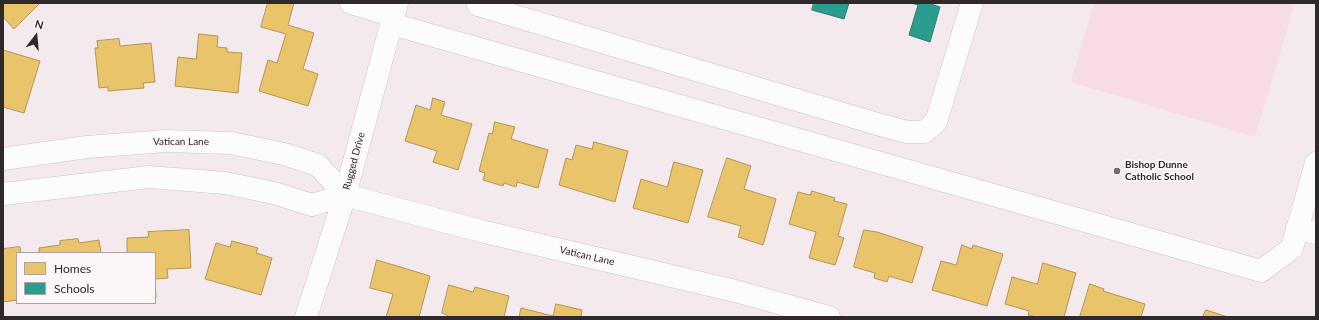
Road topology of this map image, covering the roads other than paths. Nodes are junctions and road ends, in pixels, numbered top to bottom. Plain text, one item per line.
1 (351, 3) edge
2 (972, 3) edge
3 (475, 4) edge
4 (394, 14) edge
5 (3, 159) edge
6 (1316, 163) edge
7 (3, 194) edge
8 (345, 195) junction
9 (1307, 230) edge
10 (306, 317) edge
11 (829, 317) edge

1 - 4 street
2 - 3 street
4 - 8 street, Rugged Drive
4 - 9 street
5 - 8 street, Vatican Lane
6 - 9 street
7 - 8 street
8 - 10 street, Rugged Drive
8 - 11 street, Vatican Lane

